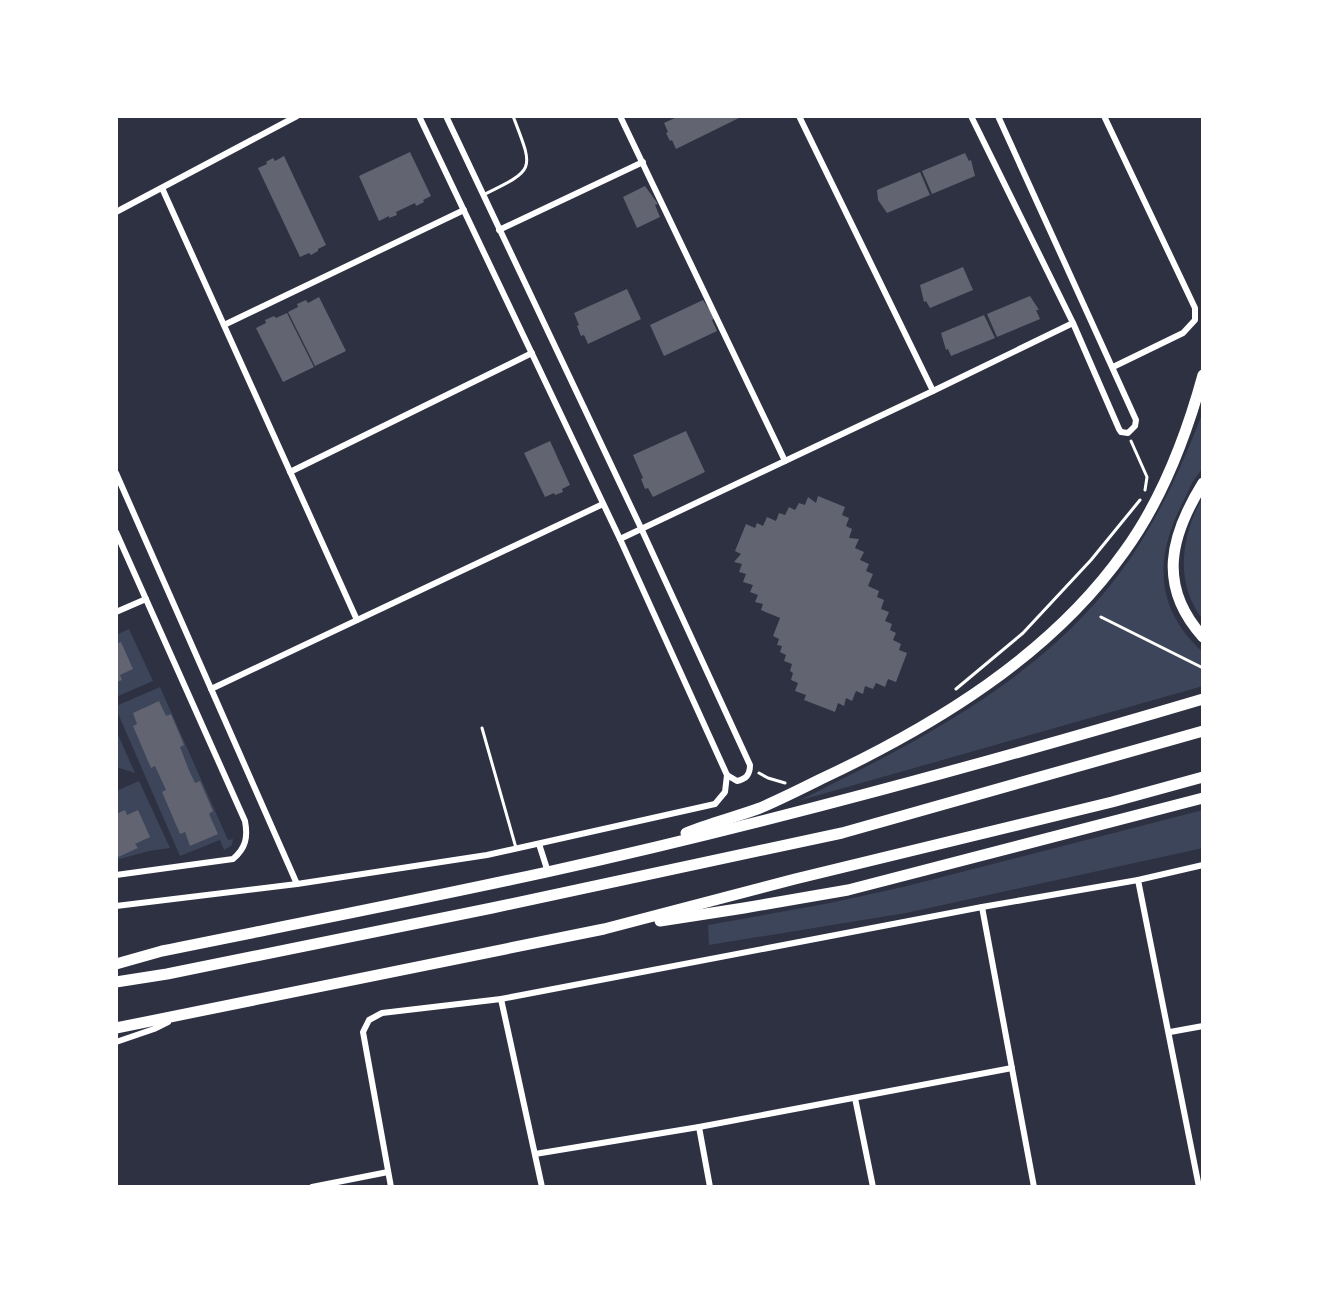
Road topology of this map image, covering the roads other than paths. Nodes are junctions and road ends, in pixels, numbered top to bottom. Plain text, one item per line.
1 (297, 116) edge
2 (419, 116) edge
3 (446, 116) edge
4 (513, 116) edge
5 (620, 116) edge
6 (799, 116) edge
7 (971, 116) edge
8 (998, 116) edge
9 (1104, 116) edge
10 (643, 162) junction
11 (162, 188) junction
12 (483, 195) junction
13 (464, 210) junction
14 (116, 212) edge
15 (499, 230) junction
16 (1073, 323) junction
17 (224, 325) junction
18 (1095, 327) junction
19 (1079, 336) junction
20 (532, 353) junction
21 (1113, 367) junction
22 (1203, 375) edge
23 (933, 391) junction
24 (785, 461) junction
25 (290, 472) junction
26 (116, 473) edge
27 (1203, 483) edge
28 (603, 504) junction
29 (641, 528) junction
30 (116, 532) edge
31 (620, 539) junction
32 (146, 599) junction
33 (116, 612) edge
34 (357, 620) junction
35 (1203, 637) edge
36 (211, 689) junction
37 (1203, 699) edge
38 (482, 728) dead end
39 (1203, 731) edge
40 (727, 775) junction
41 (1203, 777) edge
42 (1203, 798) edge
43 (539, 844) junction
44 (516, 848) junction
45 (644, 849) junction
46 (1203, 865) edge
47 (548, 872) junction
48 (116, 875) edge
49 (1138, 880) junction
50 (297, 884) junction
51 (116, 906) edge
52 (982, 907) junction
53 (604, 929) junction
54 (116, 964) edge
55 (116, 982) edge
56 (501, 999) junction
57 (179, 1016) junction
58 (1203, 1026) edge
59 (116, 1028) edge
60 (1170, 1032) junction
61 (116, 1042) edge
62 (1012, 1068) junction
63 (855, 1098) junction
64 (699, 1127) junction
65 (535, 1154) junction
66 (388, 1172) junction
67 (312, 1187) edge
68 (391, 1187) edge
69 (542, 1187) edge
70 (710, 1187) edge
71 (873, 1187) edge
72 (1034, 1187) edge
73 (1199, 1187) edge

1 - 11 street
2 - 13 street
3 - 12 street
4 - 12 lane
5 - 10 street
6 - 23 street
7 - 16 street
8 - 18 street
9 - 21 street
10 - 15 street
10 - 24 street
11 - 14 street
11 - 17 street
12 - 15 street
13 - 17 street
13 - 20 street
15 - 29 street
16 - 19 street
16 - 23 street
17 - 25 street
18 - 19 street
18 - 21 street
19 - 21 street
20 - 25 street
20 - 28 street
22 - 45 highway
23 - 24 street
24 - 29 street
25 - 34 street
26 - 36 street
27 - 35 highway
28 - 31 street
28 - 34 street
29 - 31 street
29 - 40 street
30 - 32 street
31 - 40 street
32 - 33 street
32 - 48 street
34 - 36 street
36 - 50 street
37 - 45 highway
38 - 44 lane
39 - 55 highway
40 - 43 street
41 - 53 highway
42 - 53 highway
43 - 44 street
43 - 47 street
44 - 50 street
45 - 47 highway
46 - 49 street
47 - 54 highway
49 - 52 street
49 - 60 street
50 - 51 street
52 - 56 street
52 - 62 street
53 - 57 highway
56 - 65 street
56 - 66 street
57 - 59 highway
57 - 61 street
58 - 60 street
60 - 73 street
62 - 63 street
62 - 72 street
63 - 64 street
63 - 71 street
64 - 65 street
64 - 70 street
65 - 69 street
66 - 67 street
66 - 68 street

